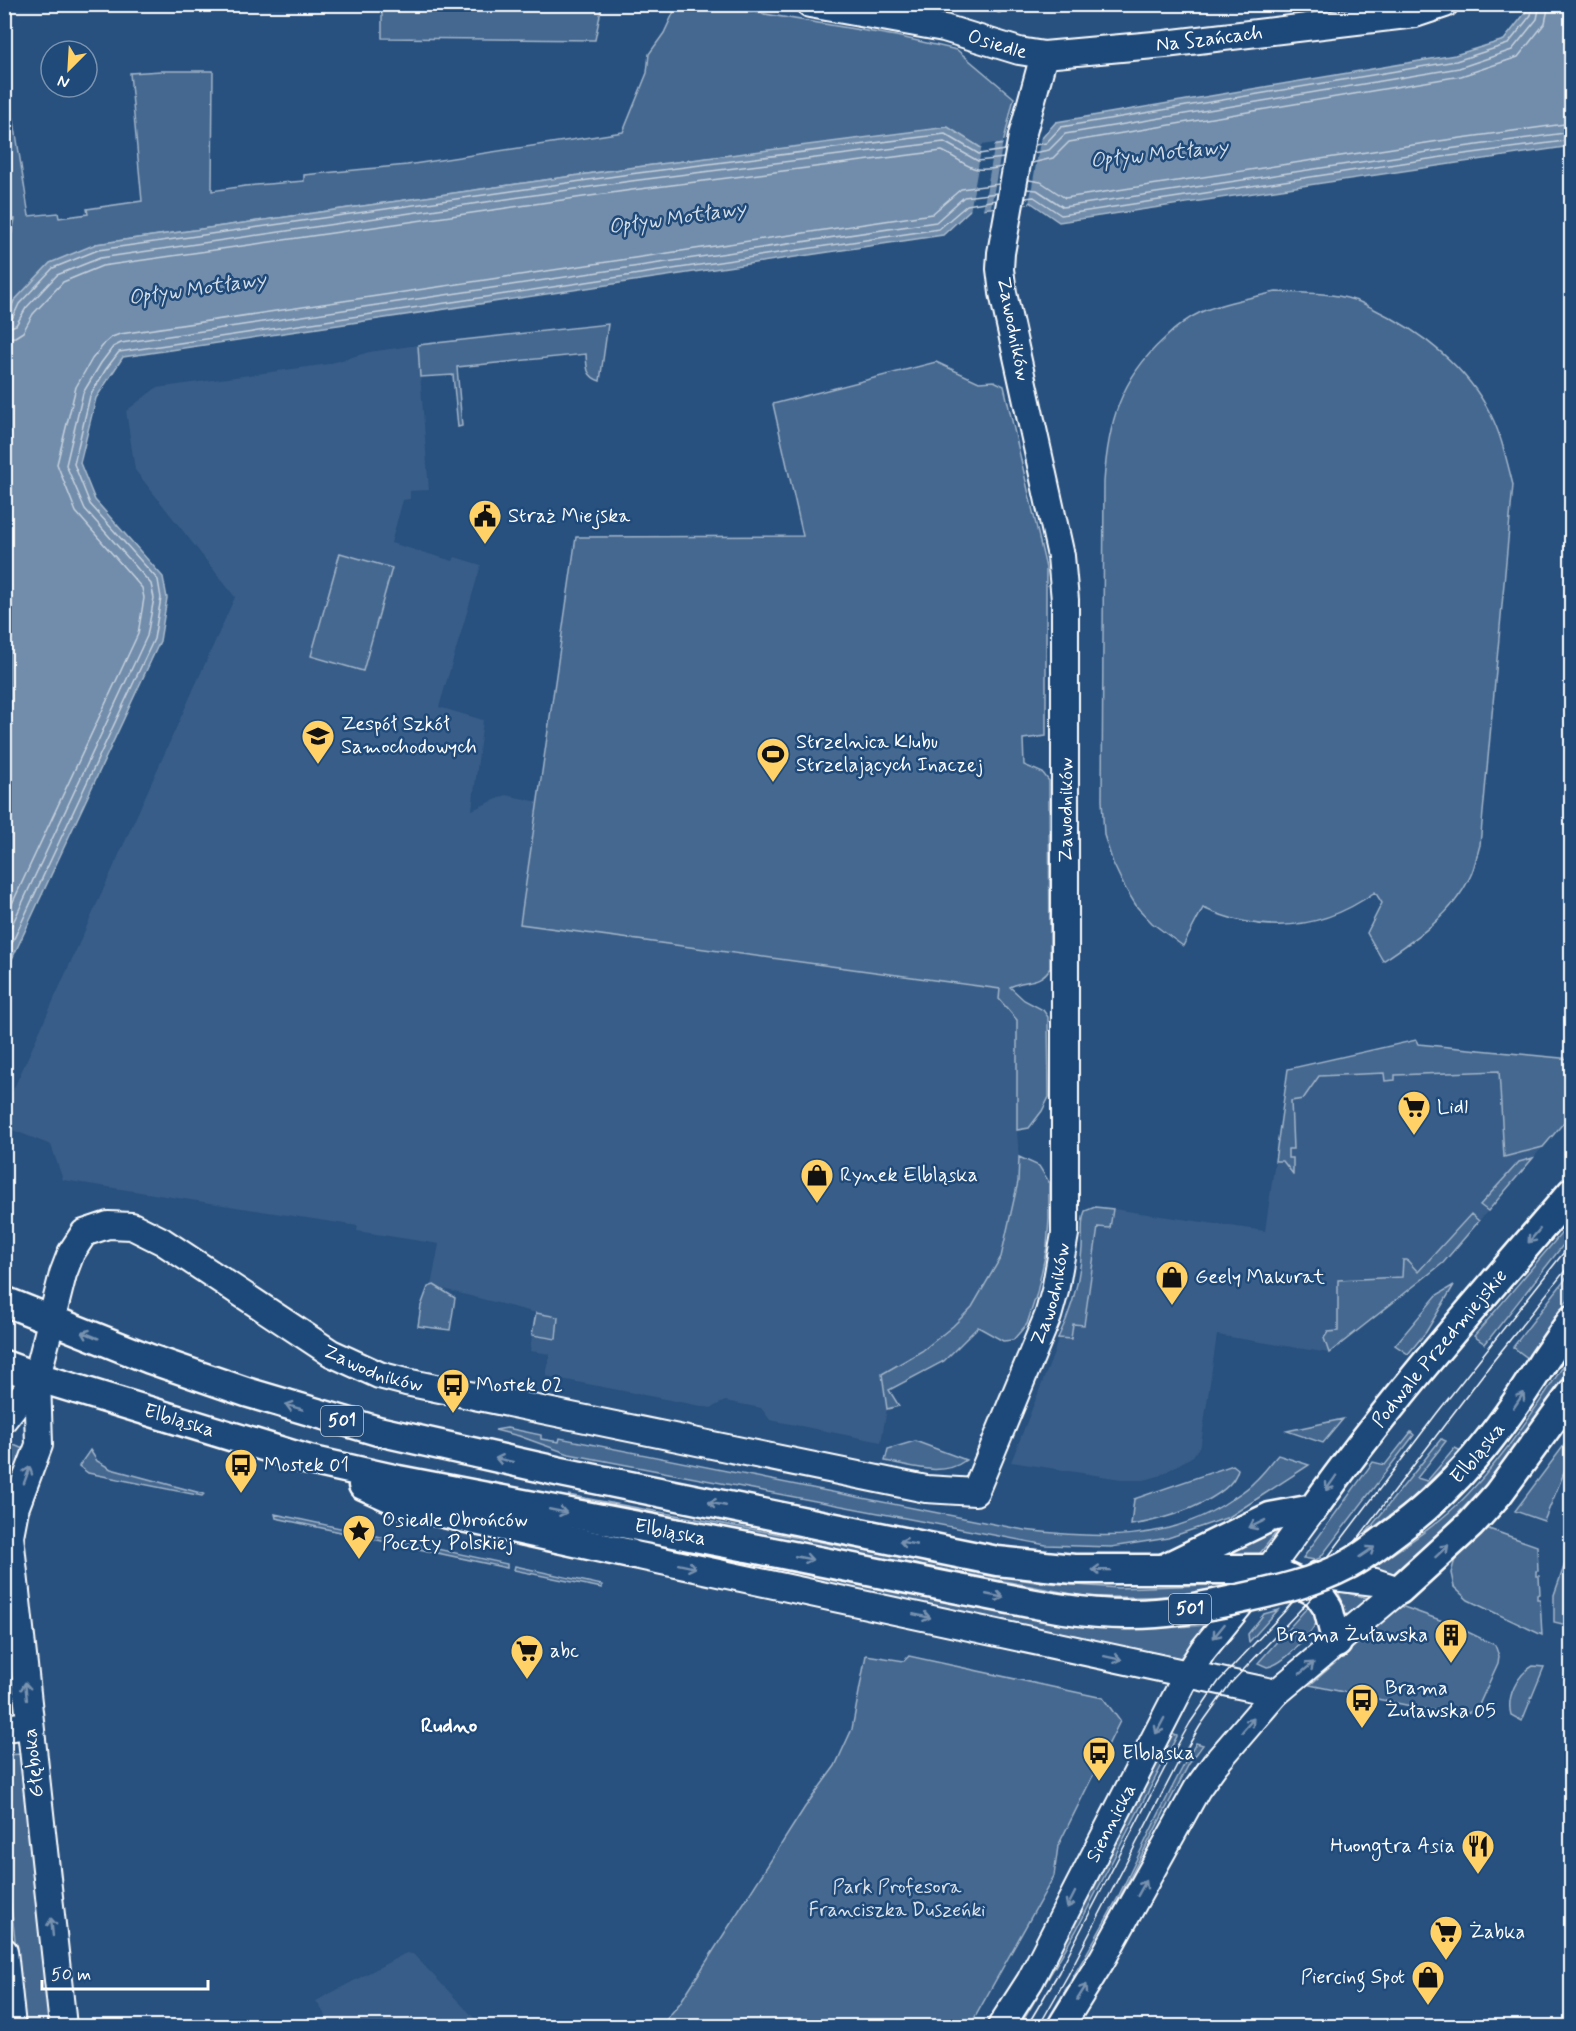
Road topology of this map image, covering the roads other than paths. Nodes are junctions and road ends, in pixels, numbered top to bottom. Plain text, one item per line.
1 (810, 4) edge
2 (1445, 4) edge
3 (1044, 55) junction
4 (1572, 1192) edge
5 (4, 1300) edge
6 (51, 1319) junction
7 (1572, 1320) edge
8 (4, 1365) edge
9 (38, 1377) junction
10 (1572, 1393) edge
11 (4, 1419) edge
12 (309, 1460) junction
13 (1313, 1509) junction
14 (630, 1554) joint
15 (1269, 1569) junction
16 (1160, 1570) junction
17 (1399, 1590) junction
18 (10, 1594) edge
19 (1338, 1643) junction
20 (1187, 1675) junction
21 (1276, 1693) junction
22 (30, 1725) junction
23 (4, 1728) edge
24 (4, 1951) edge
25 (12, 2026) edge
26 (63, 2026) edge
27 (1001, 2026) edge
28 (1061, 2026) edge

1 - 3 street, Osiedle
2 - 3 street, Na Szańcach
3 - 6 street, Zawodników
4 -> 13 main road, Podwale Przedmiejskie
5 - 6 main road, Elbląska / 501
6 - 9 street
16 -> 6 main road, Elbląska / 501
12 -> 7 main road, Elbląska / 501, bridge
8 - 9 main road, Elbląska / 501
9 - 11 street
9 - 12 main road, Elbląska / 501
18 -> 9 street, Głęboka
17 -> 10 main road
12 - 14 main road
13 - 15 street, Siennicka
13 -> 16 main road, Elbląska / 501
14 -> 20 street, Elbląska
15 - 16 main road
15 - 17 street
15 - 19 main road
15 -> 20 street, Siennicka
17 - 19 street
22 -> 18 street, Głęboka
21 -> 19 street
20 - 21 street, Elbląska
20 -> 27 street, Siennicka
28 -> 21 street
22 - 23 street
26 -> 22 street, Głęboka
24 - 25 street

